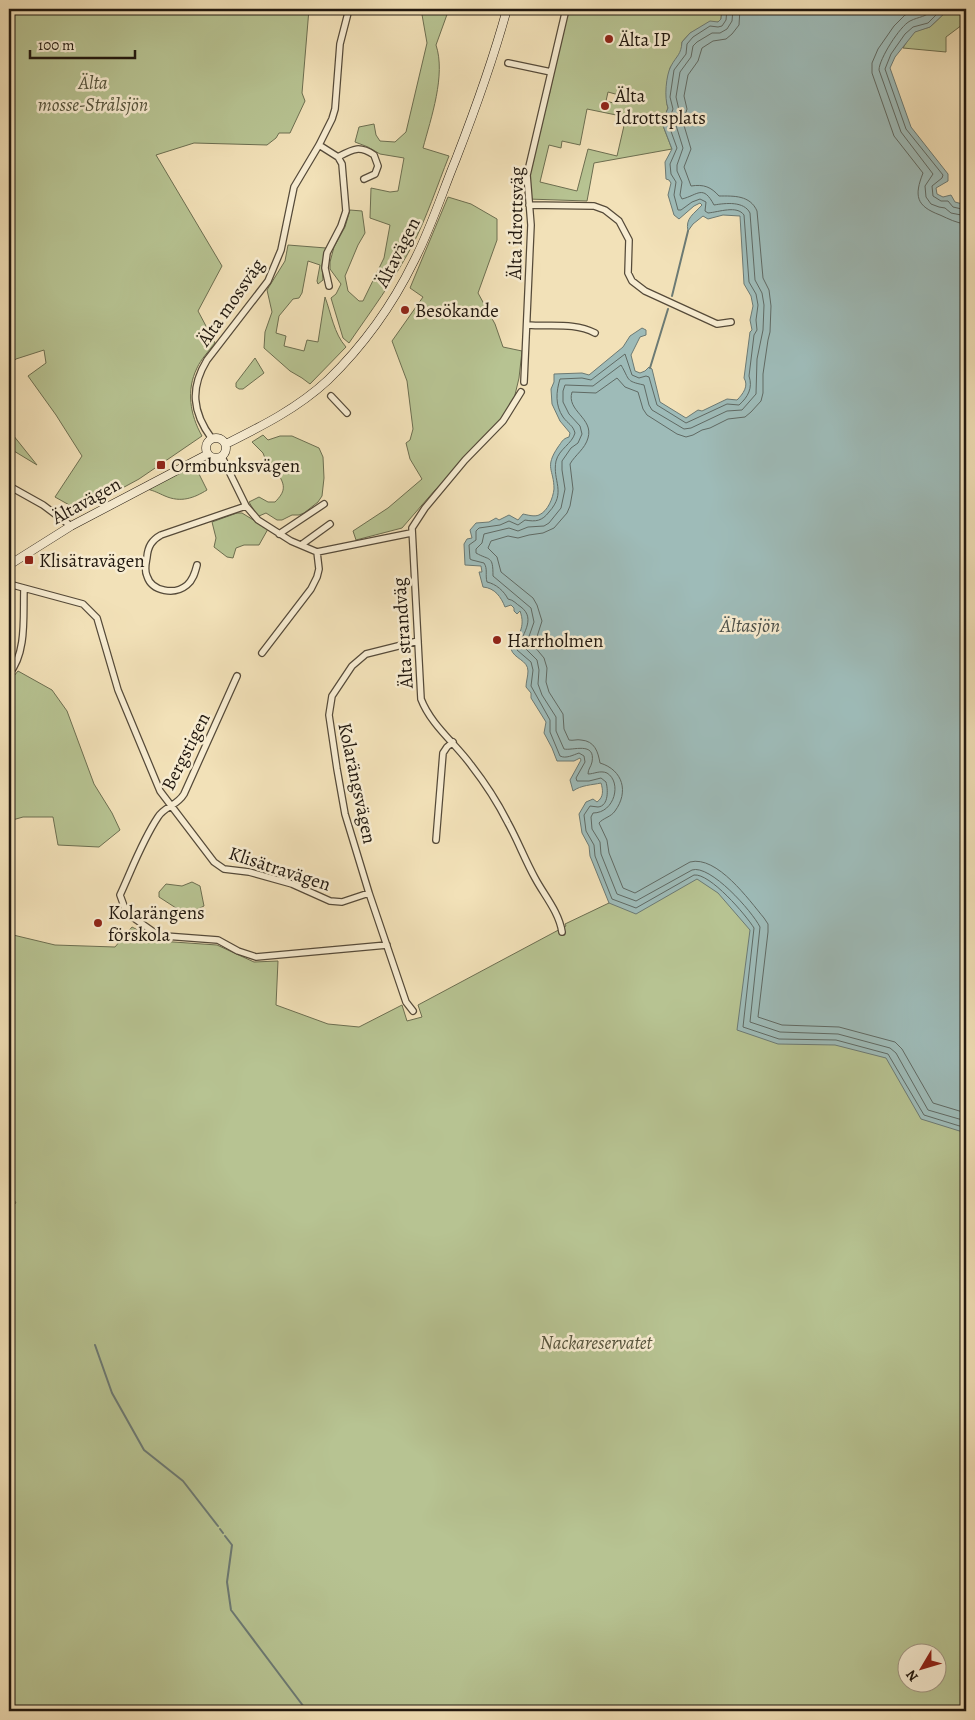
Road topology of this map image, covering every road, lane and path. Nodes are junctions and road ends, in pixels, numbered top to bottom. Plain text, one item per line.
1 (349, 9) edge
2 (507, 9) edge
3 (566, 9) edge
4 (508, 63) dead end
5 (551, 72) junction
6 (319, 145) junction
7 (338, 157) junction
8 (364, 179) dead end
9 (529, 204) junction
10 (329, 286) dead end
11 (731, 322) dead end
12 (528, 325) junction
13 (595, 333) dead end
14 (524, 382) dead end
15 (521, 392) dead end
16 (331, 396) dead end
17 (347, 413) dead end
18 (212, 438) junction
19 (226, 444) junction
20 (208, 454) junction
21 (222, 457) junction
22 (9, 486) edge
23 (324, 504) dead end
24 (246, 506) junction
25 (330, 524) dead end
26 (71, 526) junction
27 (279, 534) junction
28 (411, 534) junction
29 (301, 545) junction
30 (317, 552) junction
31 (9, 565) edge
32 (197, 565) dead end
33 (9, 584) edge
34 (24, 589) junction
35 (418, 641) junction
36 (262, 652) dead end
37 (9, 674) edge
38 (237, 676) dead end
39 (453, 742) junction
40 (172, 806) junction
41 (436, 840) dead end
42 (369, 893) junction
43 (562, 932) dead end
44 (387, 945) junction
45 (413, 1012) dead end

1 - 6 street, Älta mossväg
2 - 19 main road, Ältavägen
3 - 5 street, Älta idrottsväg
4 - 5 street
5 - 9 street, Älta idrottsväg
6 - 7 street
6 - 18 street, Älta mossväg
7 - 8 street
7 - 10 street
9 - 11 street
9 - 12 street, Älta idrottsväg
12 - 13 street
12 - 14 street, Älta idrottsväg
15 - 28 street, Älta strandväg
16 - 17 street
18 - 19 main road
18 - 20 main road
19 - 21 main road
20 - 21 main road
20 - 26 main road, Ältavägen
21 - 24 street
22 - 26 street
23 - 27 street
24 - 27 street
24 - 32 street
25 - 29 street
26 - 31 main road, Ältavägen
27 - 29 street
28 - 30 street
28 - 35 street, Älta strandväg
29 - 30 street
30 - 36 street
33 - 34 street, Klisätravägen
34 - 37 street
34 - 40 street, Klisätravägen
35 - 39 street, Älta strandväg
35 - 42 street, Kolarängsvägen
38 - 40 street, Bergstigen
39 - 41 street
39 - 43 street, Älta strandväg
40 - 42 street, Klisätravägen
40 - 44 street, Bergstigen
42 - 44 street
44 - 45 street

